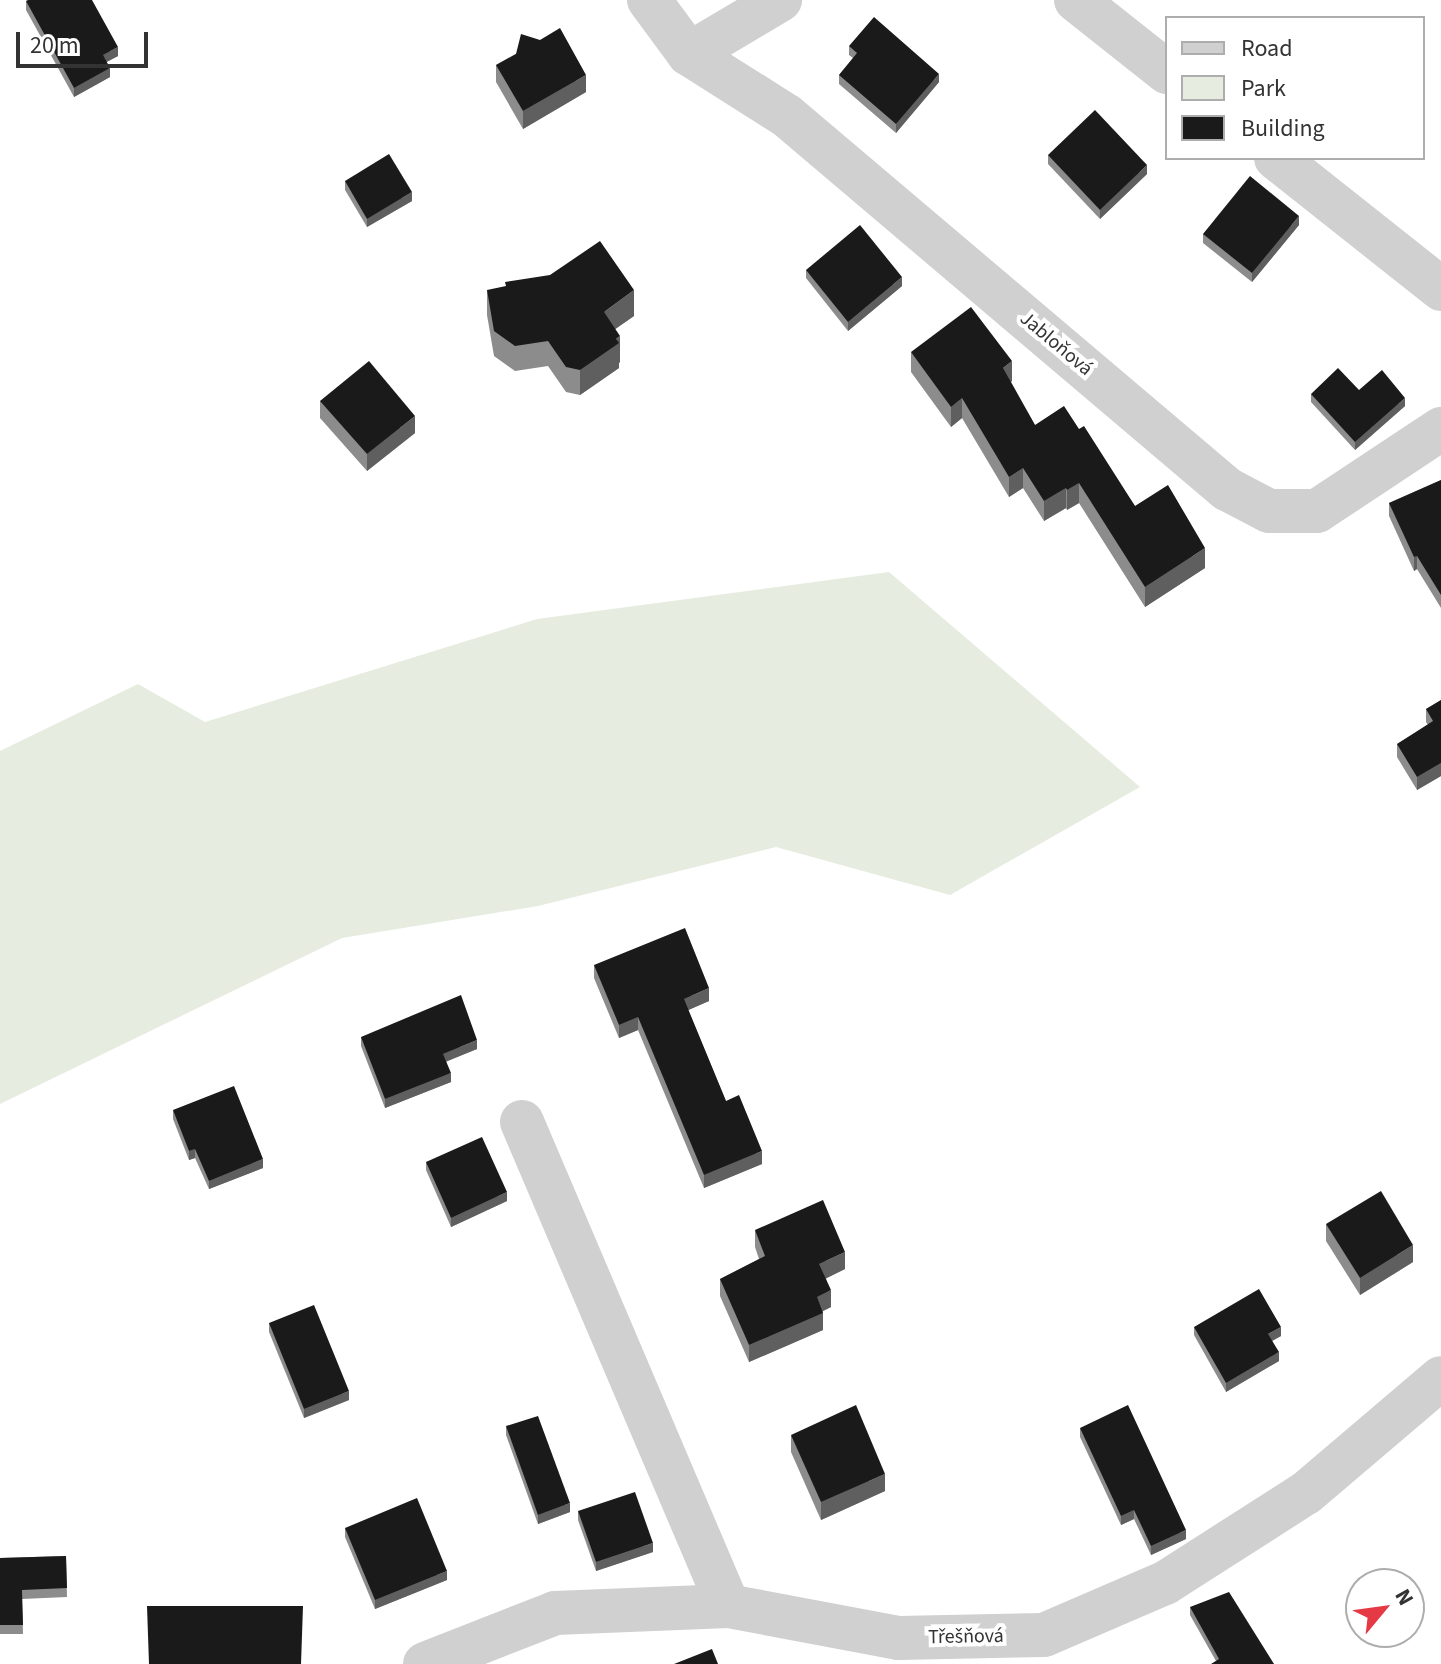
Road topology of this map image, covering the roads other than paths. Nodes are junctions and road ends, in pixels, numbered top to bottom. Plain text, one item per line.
1 (649, 0) edge
2 (780, 0) edge
3 (1076, 0) edge
4 (689, 54) junction
5 (1165, 70) edge
6 (1279, 160) edge
7 (1441, 289) edge
8 (1441, 429) edge
9 (522, 1122) dead end
10 (1441, 1378) edge
11 (728, 1606) junction
12 (425, 1664) edge

1 - 4 street, Jabloňová
2 - 4 street
3 - 5 street
4 - 8 street, Jabloňová
6 - 7 street
9 - 11 street
10 - 11 street, Třešňová
11 - 12 street, Třešňová

